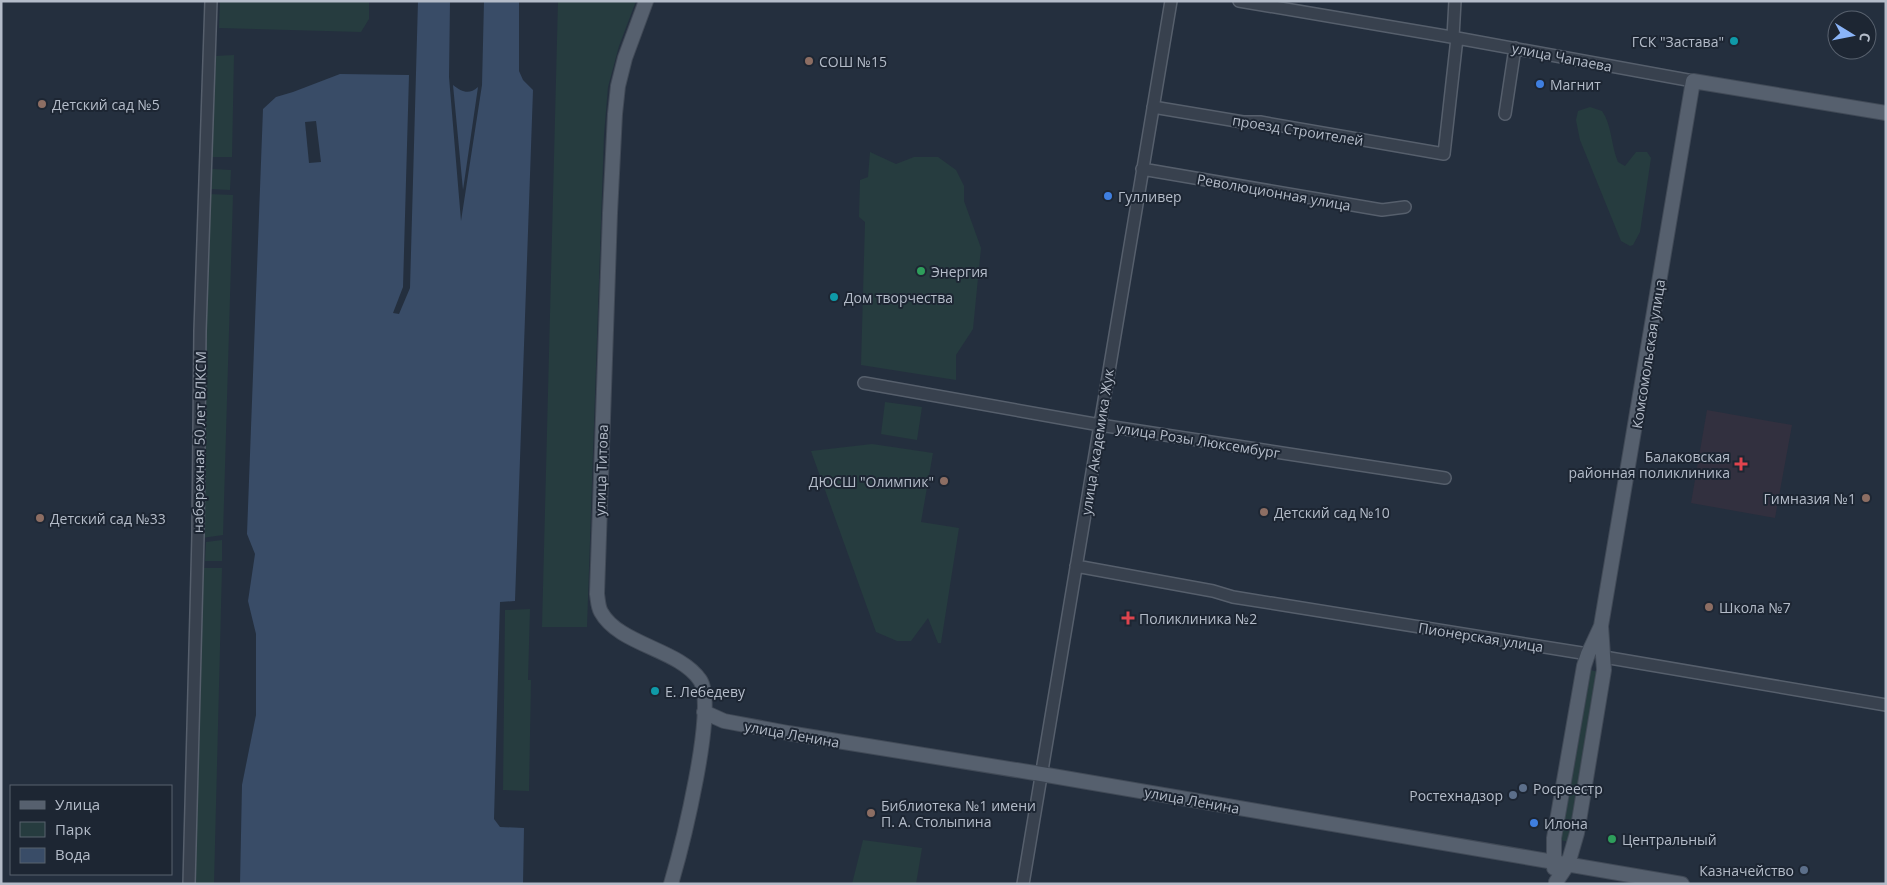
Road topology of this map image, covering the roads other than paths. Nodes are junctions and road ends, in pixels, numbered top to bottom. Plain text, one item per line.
1 (211, 1) edge
2 (646, 1) edge
3 (1171, 1) edge
4 (1239, 1) edge
5 (1455, 1) edge
6 (1455, 37) junction
7 (1515, 48) junction
8 (1693, 82) junction
9 (1153, 107) junction
10 (1886, 113) edge
11 (1505, 114) dead end
12 (1142, 169) junction
13 (1405, 207) dead end
14 (864, 384) dead end
15 (1100, 425) junction
16 (1444, 478) dead end
17 (1076, 566) junction
18 (1601, 626) junction
19 (1588, 654) junction
20 (1604, 656) junction
21 (1886, 705) edge
22 (704, 712) junction
23 (1041, 774) junction
24 (1553, 861) junction
25 (1568, 864) junction
26 (1556, 883) edge
27 (189, 884) edge
28 (670, 884) edge
29 (1023, 884) edge
30 (1682, 884) edge

1 - 27 street, набережная 50 лет ВЛКСМ
2 - 22 main road, улица Титова
3 - 9 street, улица Академика Жук
4 - 6 street, улица Чапаева
5 - 6 street
6 - 7 street, улица Чапаева
6 - 9 street, проезд Строителей
7 - 8 street, улица Чапаева
7 - 11 street
8 - 10 main road, улица Чапаева
8 - 18 main road, Комсомольская улица
9 - 12 street, улица Академика Жук
12 - 13 street, Революционная улица
12 - 15 street, улица Академика Жук
14 - 15 street, улица Розы Люксембург
15 - 16 street, улица Розы Люксембург
15 - 17 street, улица Академика Жук
17 - 19 street, Пионерская улица
17 - 23 street, улица Академика Жук
18 - 19 main road, Комсомольская улица
18 - 20 main road, Комсомольская улица
19 - 20 main road, Пионерская улица
19 - 24 main road, Комсомольская улица
20 - 21 street, Пионерская улица
20 - 25 main road, Комсомольская улица
22 - 23 main road, улица Ленина
22 - 28 main road, улица Титова
23 - 24 main road, улица Ленина
23 - 29 street, улица Академика Жук
24 - 25 main road, улица Ленина
24 - 26 main road, Комсомольская улица
25 - 26 main road, Комсомольская улица
25 - 30 main road, улица Ленина

